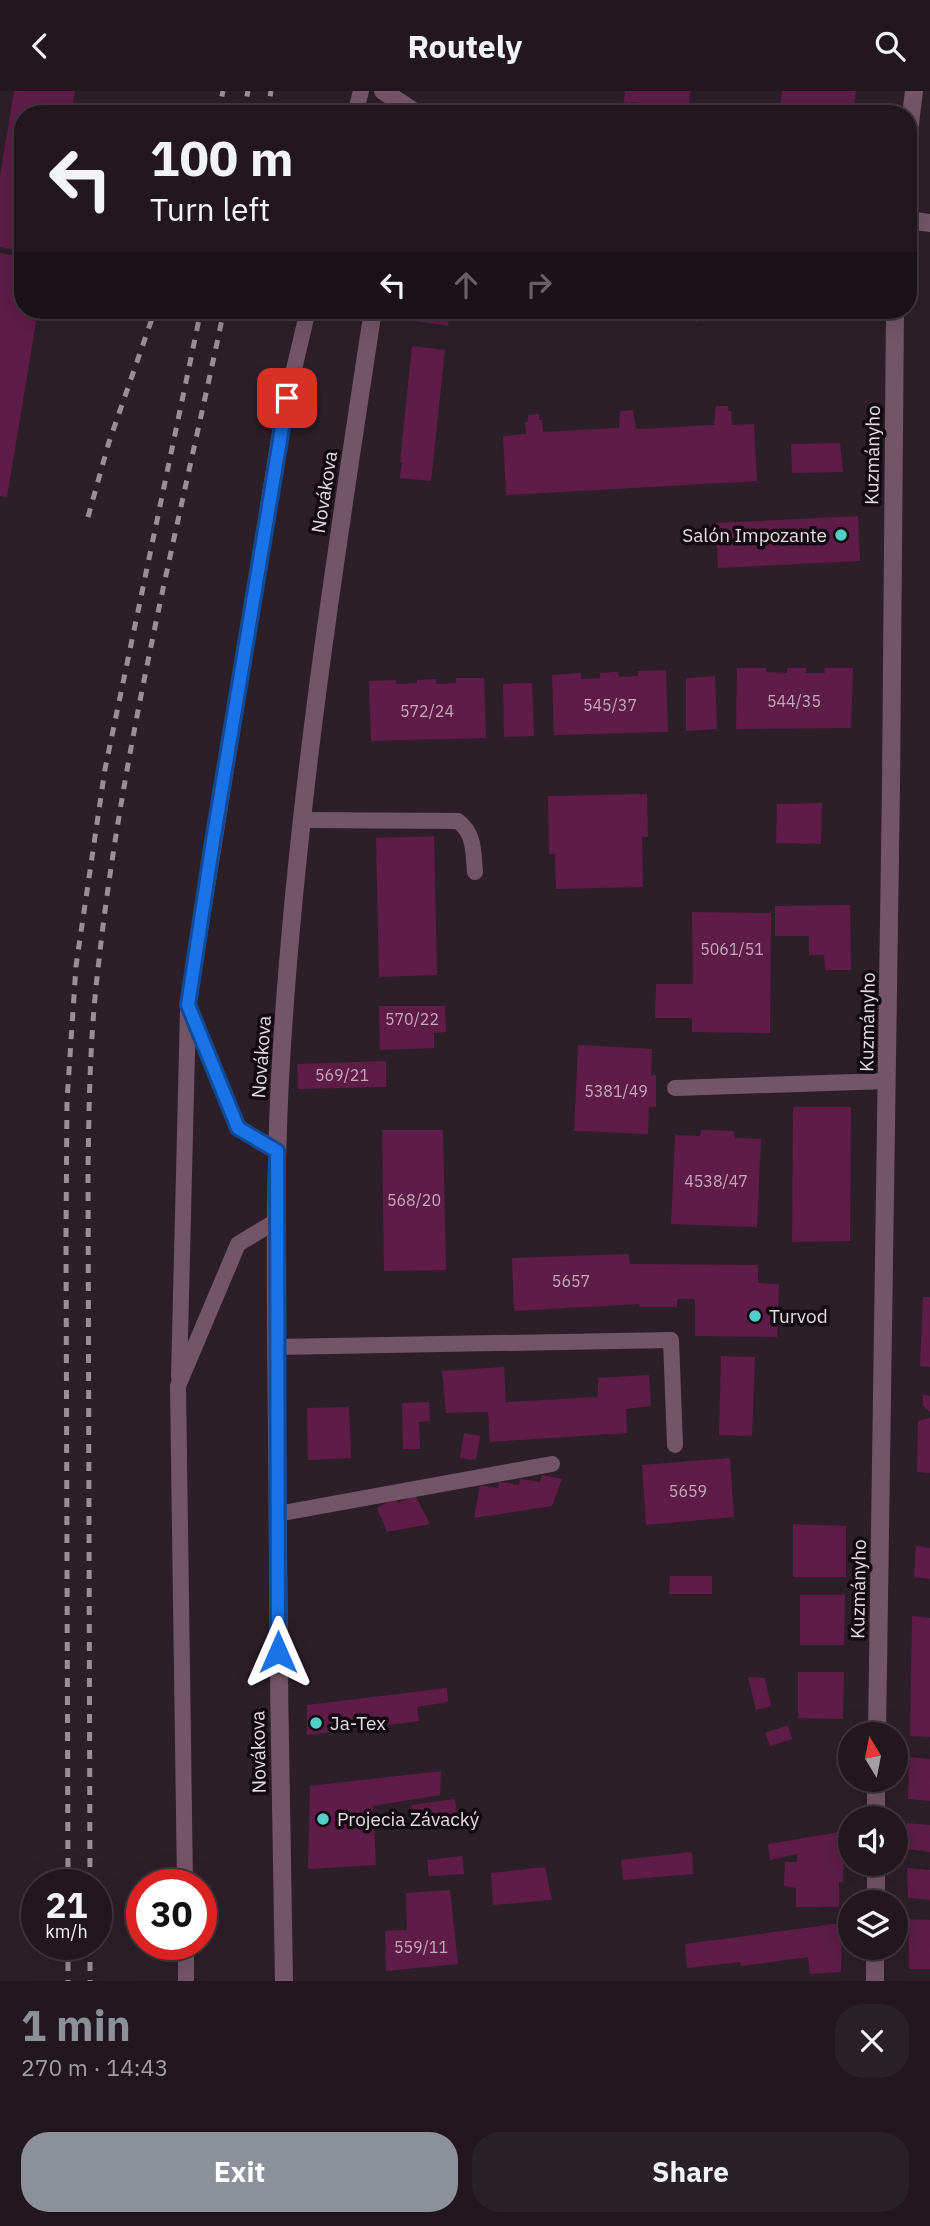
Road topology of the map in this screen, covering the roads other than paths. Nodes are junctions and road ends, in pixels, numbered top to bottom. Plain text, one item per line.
1 (383, 91) edge
2 (401, 105) edge
3 (306, 319) edge
4 (372, 319) edge
5 (895, 319) edge
6 (302, 820) junction
7 (475, 872) dead end
8 (188, 1005) junction
9 (887, 1081) junction
10 (676, 1088) dead end
11 (277, 1151) junction
12 (276, 1221) junction
13 (276, 1347) junction
14 (178, 1386) junction
15 (675, 1445) dead end
16 (552, 1464) dead end
17 (277, 1514) junction
18 (877, 1722) edge
19 (185, 1869) edge
20 (186, 1960) edge
21 (875, 1960) edge
22 (186, 1981) edge
23 (284, 1981) edge
24 (875, 1981) edge

1 - 2 street
3 - 8 lane
4 - 6 street, Novákova
5 - 9 street, Kuzmányho
6 - 7 lane
6 - 11 street, Novákova
8 - 11 lane
8 - 14 lane
9 - 10 lane
9 - 18 street, Kuzmányho
11 - 12 street, Novákova
12 - 13 street, Novákova
12 - 14 lane
13 - 15 lane
13 - 17 street, Novákova
14 - 19 lane
16 - 17 lane
17 - 23 street, Novákova
20 - 22 lane
21 - 24 street

